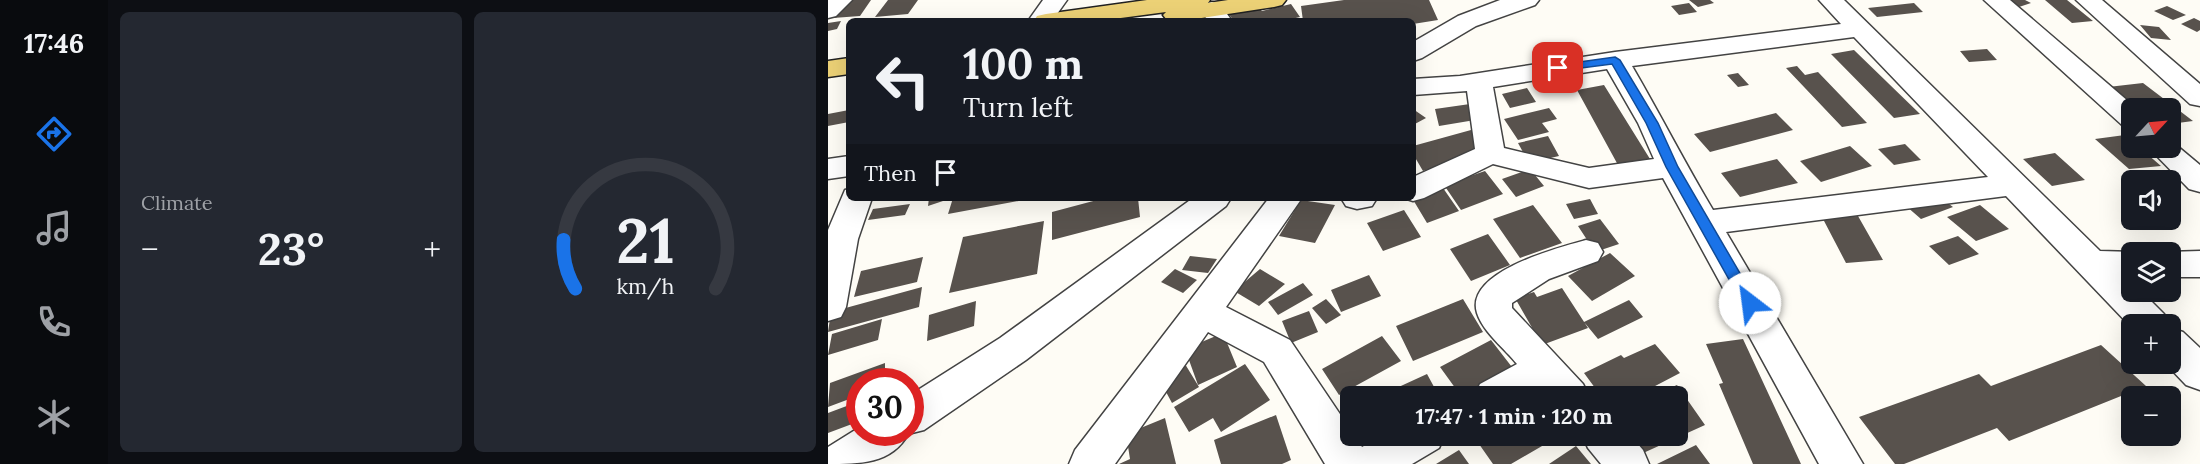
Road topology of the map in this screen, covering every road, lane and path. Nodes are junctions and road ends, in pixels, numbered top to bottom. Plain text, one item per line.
1 (840, 0) edge
2 (1055, 0) edge
3 (1274, 0) edge
4 (1527, 0) edge
5 (1996, 0) edge
6 (2088, 0) edge
7 (1838, 1) edge
8 (1468, 8) edge
9 (1210, 10) edge
10 (828, 11) edge
11 (1042, 18) edge
12 (1091, 18) edge
13 (1159, 18) edge
14 (1860, 29) junction
15 (846, 50) edge
16 (1416, 51) edge
17 (828, 52) edge
18 (1615, 60) junction
19 (846, 66) edge
20 (828, 69) edge
21 (1479, 81) junction
22 (1416, 87) edge
23 (2200, 98) edge
24 (2121, 109) edge
25 (2181, 150) edge
26 (2200, 151) edge
27 (1490, 154) junction
28 (2175, 158) edge
29 (846, 166) edge
30 (1672, 167) junction
31 (828, 169) edge
32 (2200, 182) edge
33 (2012, 184) junction
34 (1416, 189) edge
35 (855, 201) edge
36 (1211, 201) edge
37 (1284, 201) edge
38 (1704, 223) junction
39 (1586, 252) dead end
40 (2092, 264) junction
41 (2121, 264) edge
42 (2181, 264) edge
43 (2200, 264) edge
44 (828, 307) edge
45 (1202, 311) junction
46 (2141, 314) edge
47 (2181, 354) edge
48 (2200, 373) edge
49 (1557, 382) edge
50 (1539, 386) edge
51 (924, 408) edge
52 (867, 446) edge
53 (1404, 446) edge
54 (1612, 446) edge
55 (839, 464) edge
56 (1090, 464) edge
57 (1349, 464) edge
58 (1372, 464) edge
59 (1628, 464) edge
60 (1842, 464) edge

1 - 10 street
2 - 11 street
3 - 9 main road
4 - 8 street
5 - 24 street
6 - 23 street
7 - 14 street
8 - 16 street
9 - 12 main road
9 - 13 main road
14 - 18 street
14 - 33 street
15 - 17 main road
18 - 21 street
18 - 30 street
19 - 20 main road
21 - 22 street
21 - 27 street
25 - 26 street
27 - 30 street
27 - 34 street
28 - 32 street
29 - 31 street
30 - 38 street
33 - 38 street
33 - 40 street
35 - 44 street
36 - 51 street
37 - 45 street
38 - 60 street
39 - 49 street
40 - 41 street
40 - 46 street
42 - 43 street
45 - 56 street
45 - 57 street
47 - 48 street
49 - 50 street
52 - 55 street
53 - 58 street
54 - 59 street

